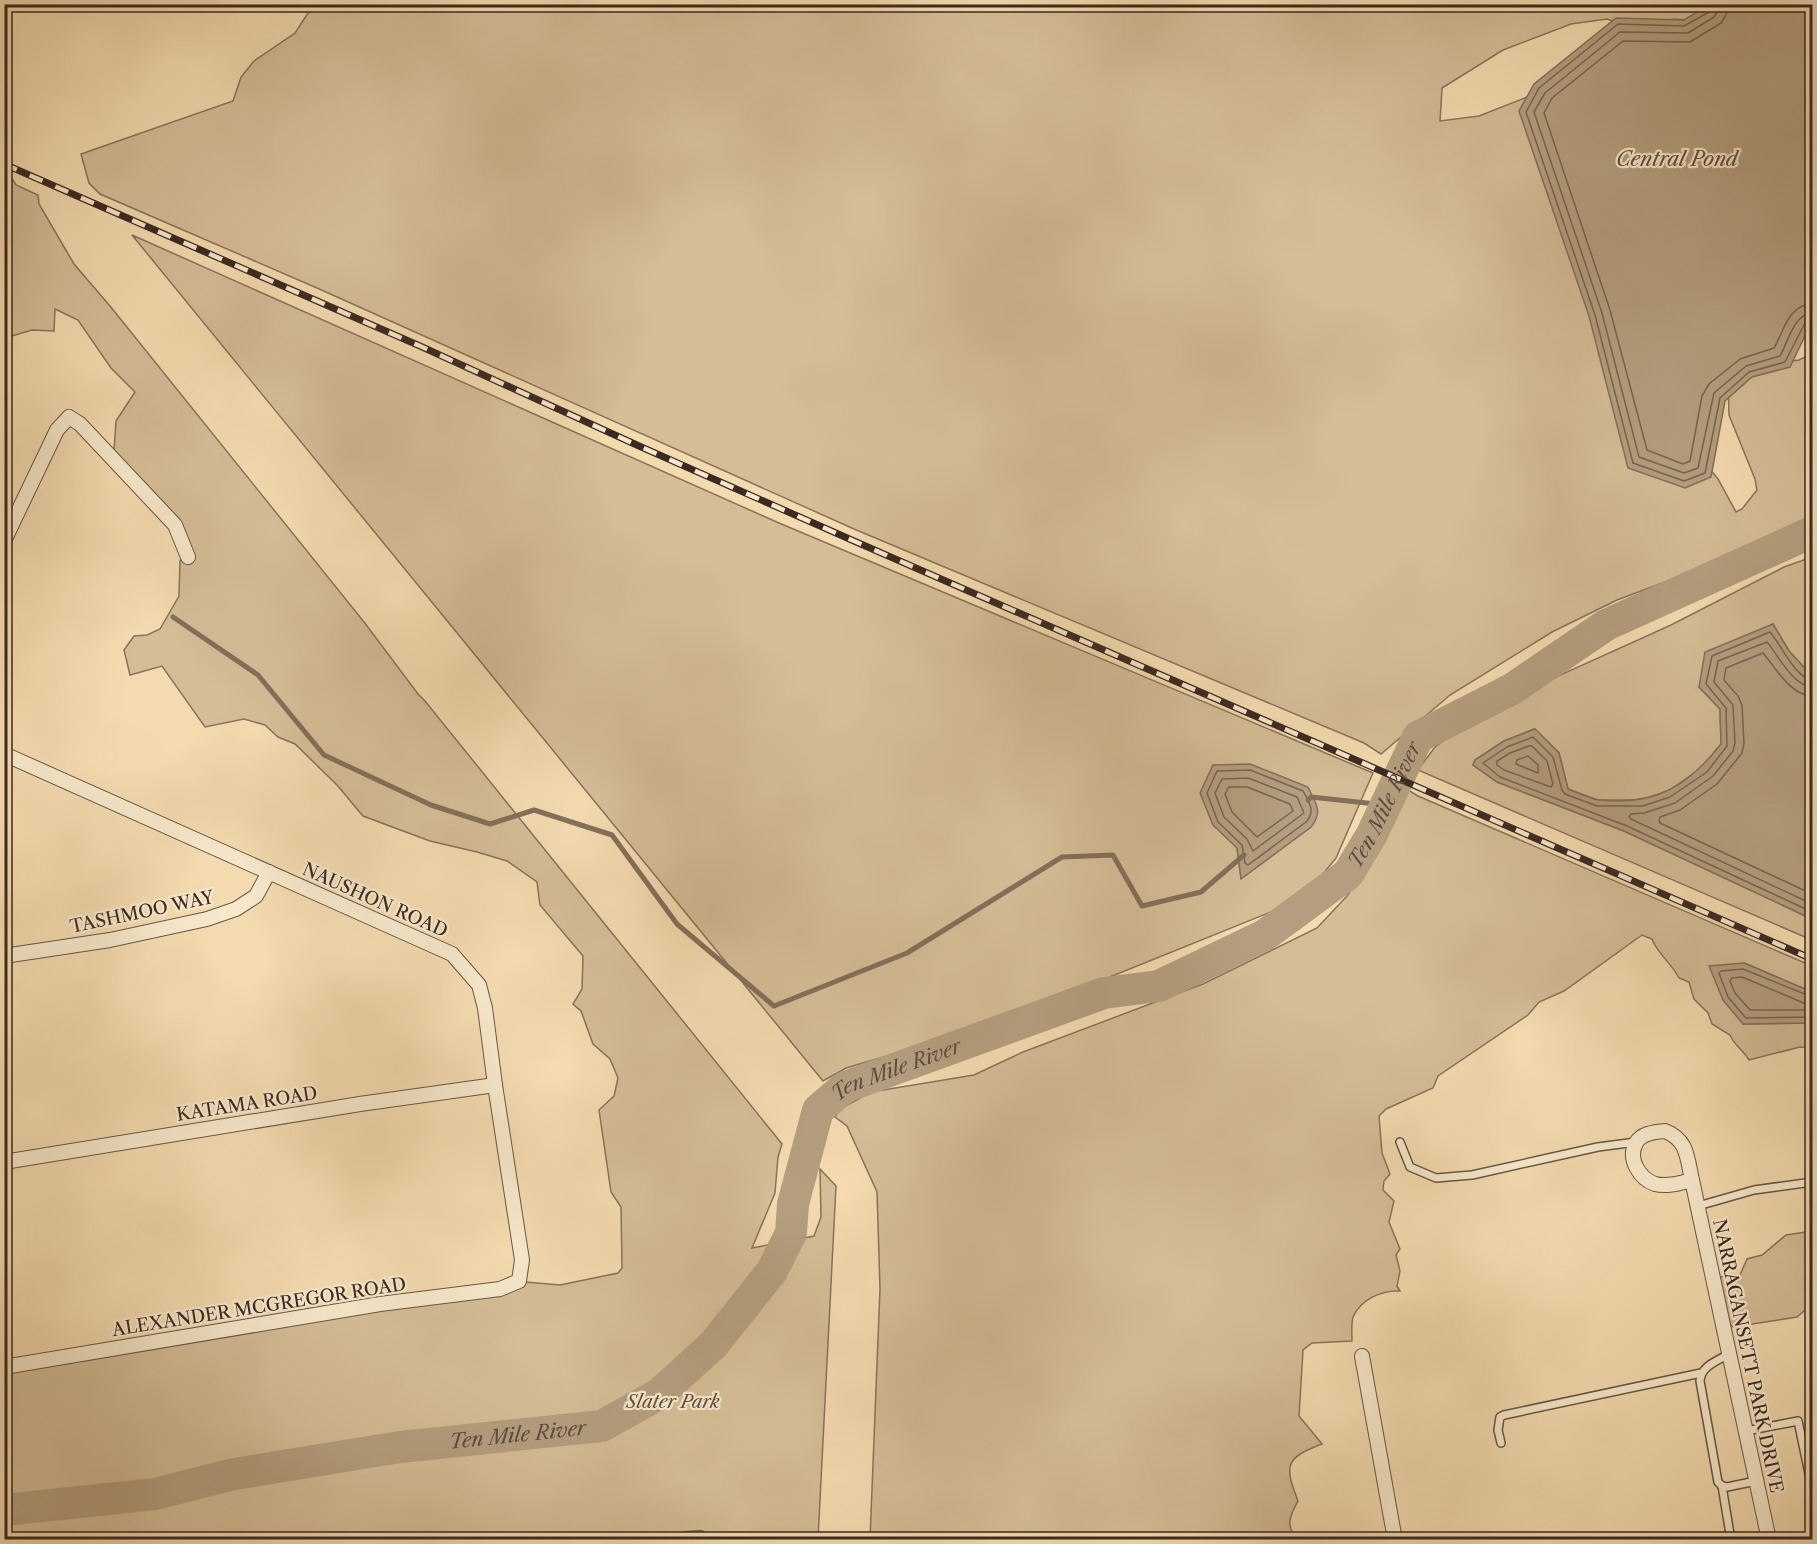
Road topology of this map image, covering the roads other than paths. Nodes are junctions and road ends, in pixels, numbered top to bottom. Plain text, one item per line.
1 (4, 541) edge
2 (188, 557) dead end
3 (4, 754) edge
4 (269, 872) junction
5 (4, 956) edge
6 (495, 1085) junction
7 (1400, 1142) dead end
8 (1636, 1142) junction
9 (4, 1162) edge
10 (1692, 1180) junction
11 (1812, 1182) edge
12 (1698, 1206) junction
13 (519, 1281) joint
14 (1729, 1354) junction
15 (1362, 1356) dead end
16 (4, 1367) edge
17 (1701, 1373) junction
18 (1746, 1431) junction
19 (1501, 1443) dead end
20 (1756, 1481) junction
21 (1722, 1486) junction
22 (1812, 1488) edge
23 (703, 1537) edge
24 (681, 1539) edge
25 (1395, 1539) edge
26 (1731, 1539) edge
27 (1769, 1539) edge

1 - 2 street
3 - 4 street, NAUSHON ROAD
4 - 5 street, TASHMOO WAY
4 - 6 street, NAUSHON ROAD
6 - 9 street, KATAMA ROAD
6 - 13 street, NAUSHON ROAD
7 - 8 lane
8 - 10 street
8 - 10 street, NARRAGANSETT PARK DRIVE
10 - 12 street, NARRAGANSETT PARK DRIVE
11 - 12 lane
12 - 14 street, NARRAGANSETT PARK DRIVE
13 - 16 street, ALEXANDER MCGREGOR ROAD
14 - 17 lane
14 - 18 street, NARRAGANSETT PARK DRIVE
15 - 25 street
17 - 19 lane
17 - 21 lane
18 - 20 street, NARRAGANSETT PARK DRIVE
18 - 22 lane
20 - 21 lane
20 - 27 street, NARRAGANSETT PARK DRIVE
21 - 26 lane
23 - 24 lane

